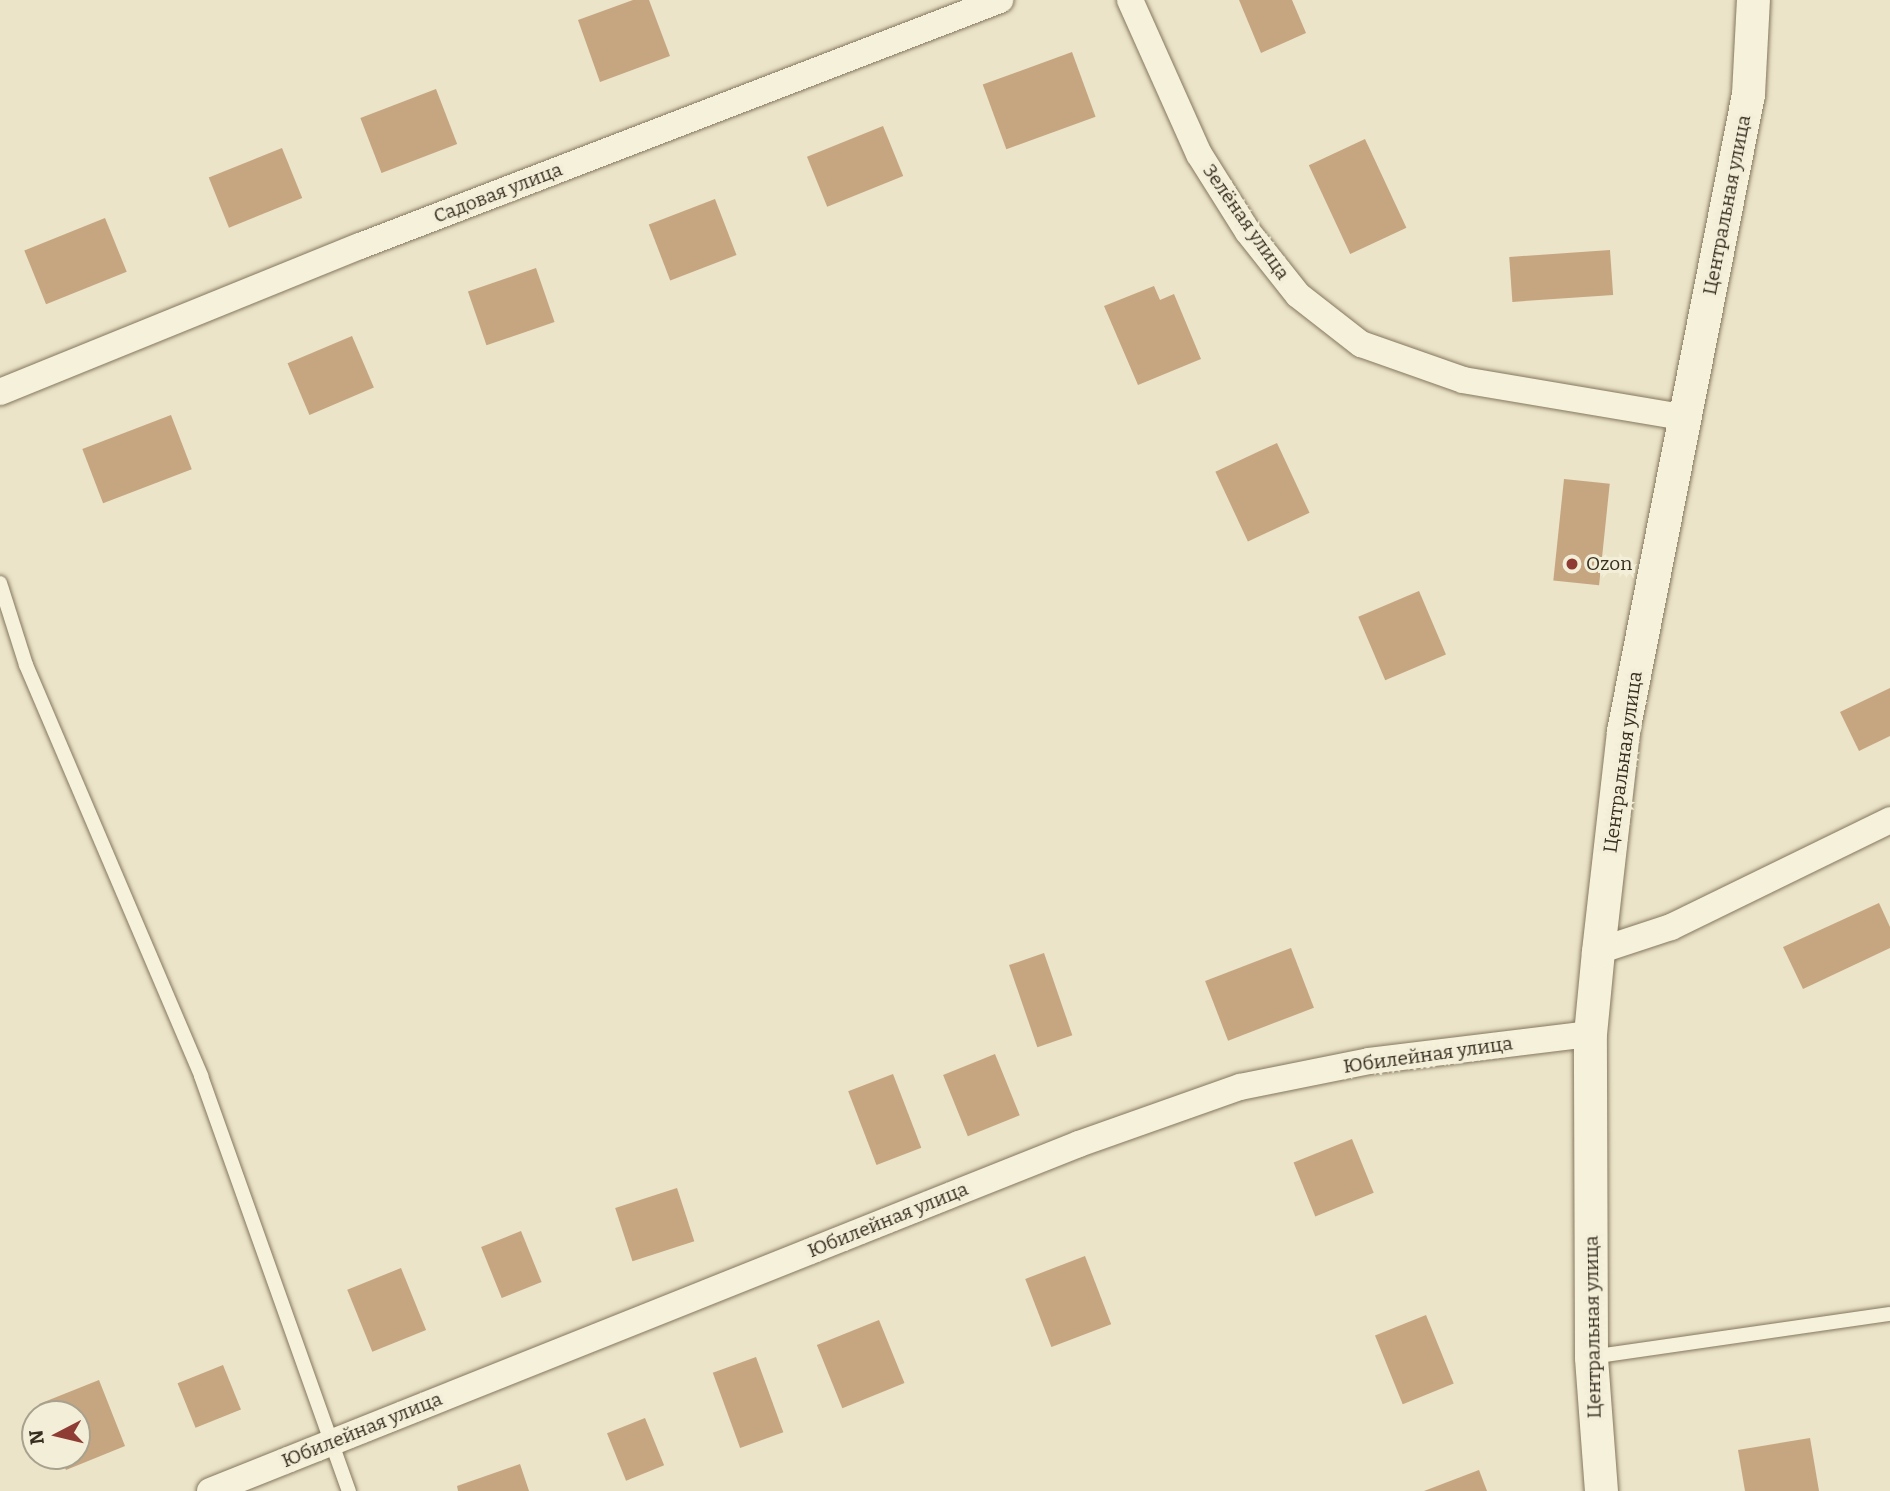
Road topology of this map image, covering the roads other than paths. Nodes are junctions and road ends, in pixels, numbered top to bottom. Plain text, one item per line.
1 (1000, 0) edge
2 (1130, 0) edge
3 (1753, 0) edge
4 (0, 392) edge
5 (1686, 418) junction
6 (0, 583) edge
7 (1890, 820) edge
8 (1598, 951) junction
9 (1590, 1034) junction
10 (1890, 1314) edge
11 (1591, 1357) junction
12 (331, 1443) junction
13 (210, 1491) edge
14 (349, 1491) edge
15 (1601, 1491) edge

1 - 4 street, Садовая улица
2 - 5 street, Зелёная улица
3 - 5 street, Центральная улица
5 - 8 street, Центральная улица
6 - 12 lane
7 - 8 street
8 - 9 street, Центральная улица
9 - 11 street, Центральная улица
9 - 12 street, Юбилейная улица
10 - 11 lane
11 - 15 street, Центральная улица
12 - 13 street, Юбилейная улица
12 - 14 lane

